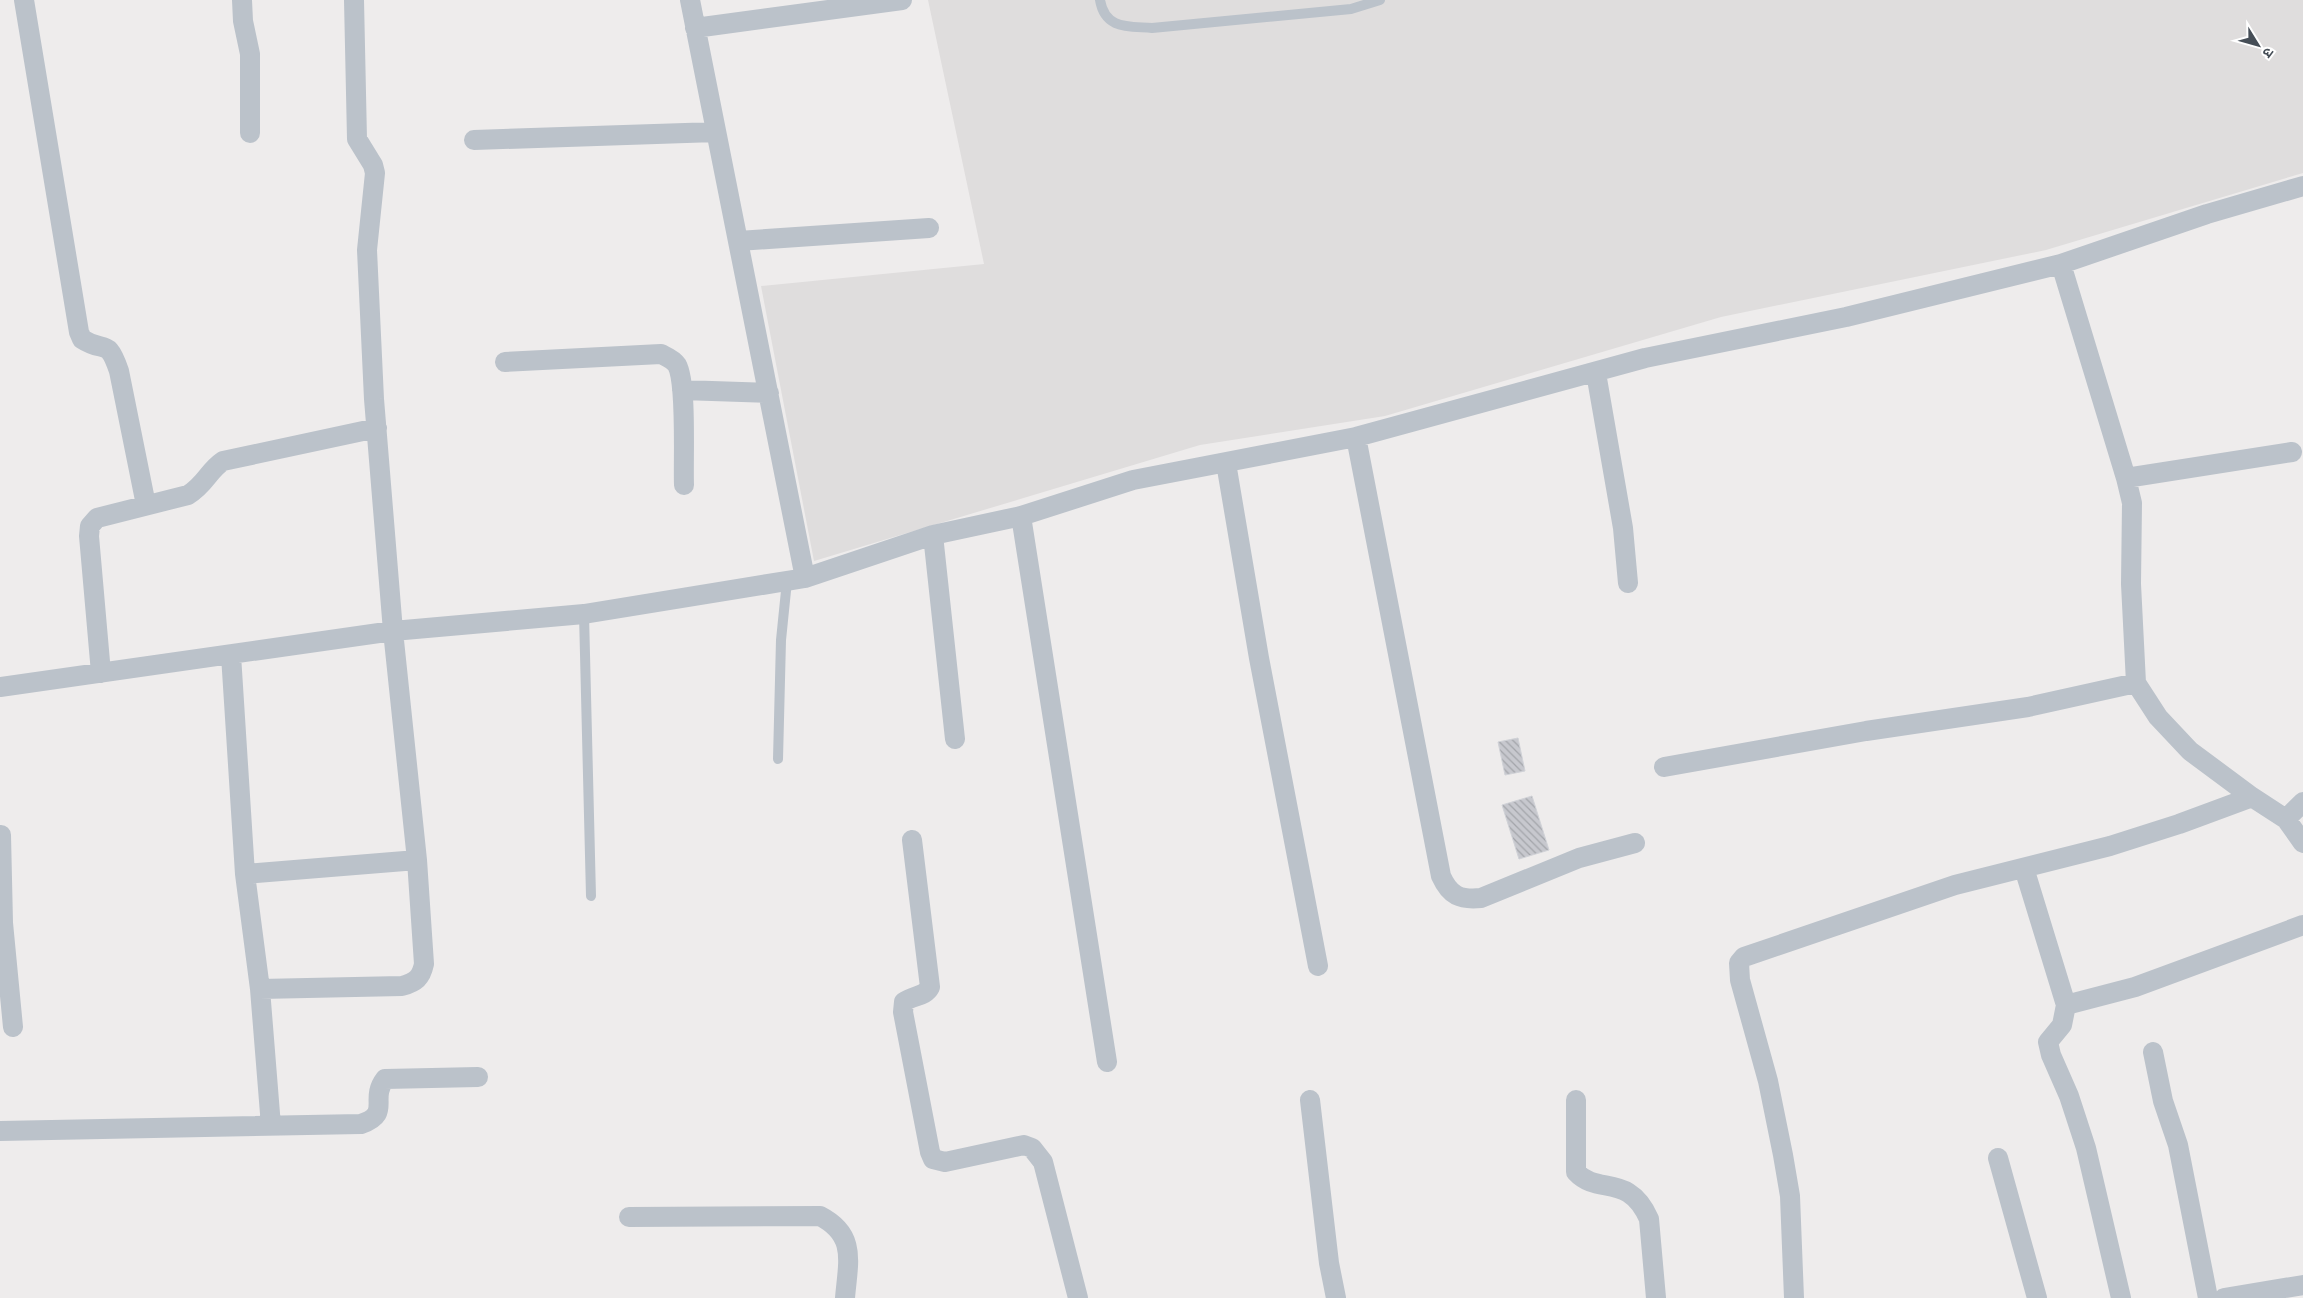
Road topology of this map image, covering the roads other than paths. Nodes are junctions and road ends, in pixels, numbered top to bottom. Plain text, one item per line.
1 (24, 0) edge
2 (242, 0) edge
3 (354, 0) edge
4 (690, 0) edge
5 (902, 0) edge
6 (1100, 0) edge
7 (1380, 0) edge
8 (695, 28) junction
9 (716, 132) junction
10 (250, 133) dead end
11 (474, 140) dead end
12 (2303, 186) edge
13 (929, 228) dead end
14 (738, 241) junction
15 (2061, 264) junction
16 (505, 362) dead end
17 (1596, 373) junction
18 (682, 390) junction
19 (769, 393) junction
20 (377, 428) junction
21 (1356, 436) junction
22 (2292, 452) dead end
23 (1226, 463) junction
24 (2126, 478) junction
25 (684, 485) dead end
26 (146, 505) junction
27 (1021, 516) junction
28 (932, 535) junction
29 (796, 580) junction
30 (1628, 583) dead end
31 (584, 614) junction
32 (393, 631) junction
33 (231, 655) junction
34 (101, 673) junction
35 (2136, 683) junction
36 (0, 687) edge
37 (955, 739) dead end
38 (778, 759) dead end
39 (1664, 767) dead end
40 (2252, 797) junction
41 (2303, 802) edge
42 (2286, 819) junction
43 (1, 835) edge
44 (912, 840) dead end
45 (1635, 843) dead end
46 (2303, 843) edge
47 (417, 860) junction
48 (2024, 868) junction
49 (245, 874) junction
50 (591, 896) dead end
51 (1, 924) edge
52 (2303, 925) edge
53 (1318, 966) dead end
54 (260, 989) junction
55 (2066, 1005) junction
56 (13, 1027) dead end
57 (2153, 1052) dead end
58 (1107, 1062) dead end
59 (478, 1077) dead end
60 (1310, 1100) dead end
61 (1576, 1100) dead end
62 (272, 1126) junction
63 (0, 1131) edge
64 (1998, 1158) dead end
65 (630, 1217) dead end
66 (2303, 1285) edge
67 (845, 1298) edge
68 (1078, 1298) edge
69 (1336, 1298) edge
70 (1656, 1298) edge
71 (1794, 1298) edge
72 (2037, 1298) edge
73 (2121, 1298) edge
74 (2208, 1298) edge
75 (2224, 1298) edge

1 - 26 street
2 - 10 street
3 - 20 street
4 - 8 street
5 - 8 street
6 - 7 lane
8 - 9 street
9 - 11 street
9 - 14 street
12 - 15 street
13 - 14 street
14 - 19 street
15 - 17 street
15 - 24 street
16 - 18 street
17 - 21 street
17 - 30 street
18 - 19 street
18 - 25 street
19 - 29 street
20 - 26 street
20 - 32 street
21 - 23 street
21 - 45 street
22 - 24 street
23 - 27 street
23 - 53 street
24 - 35 street
26 - 34 street
27 - 28 street
27 - 58 street
28 - 29 street
28 - 37 street
29 - 31 street
29 - 38 lane
31 - 32 street
31 - 50 lane
32 - 33 street
32 - 47 street
33 - 34 street
33 - 49 street
34 - 36 street
35 - 39 street
35 - 40 street
40 - 42 street
40 - 48 street
41 - 42 street
42 - 46 street
43 - 51 street
44 - 68 street
47 - 49 street
47 - 54 street
48 - 55 street
48 - 71 street
49 - 54 street
51 - 56 street
52 - 55 street
54 - 62 street
55 - 73 street
57 - 74 street
59 - 62 street
60 - 69 street
61 - 70 street
62 - 63 street
64 - 72 street
65 - 67 street
66 - 75 street

